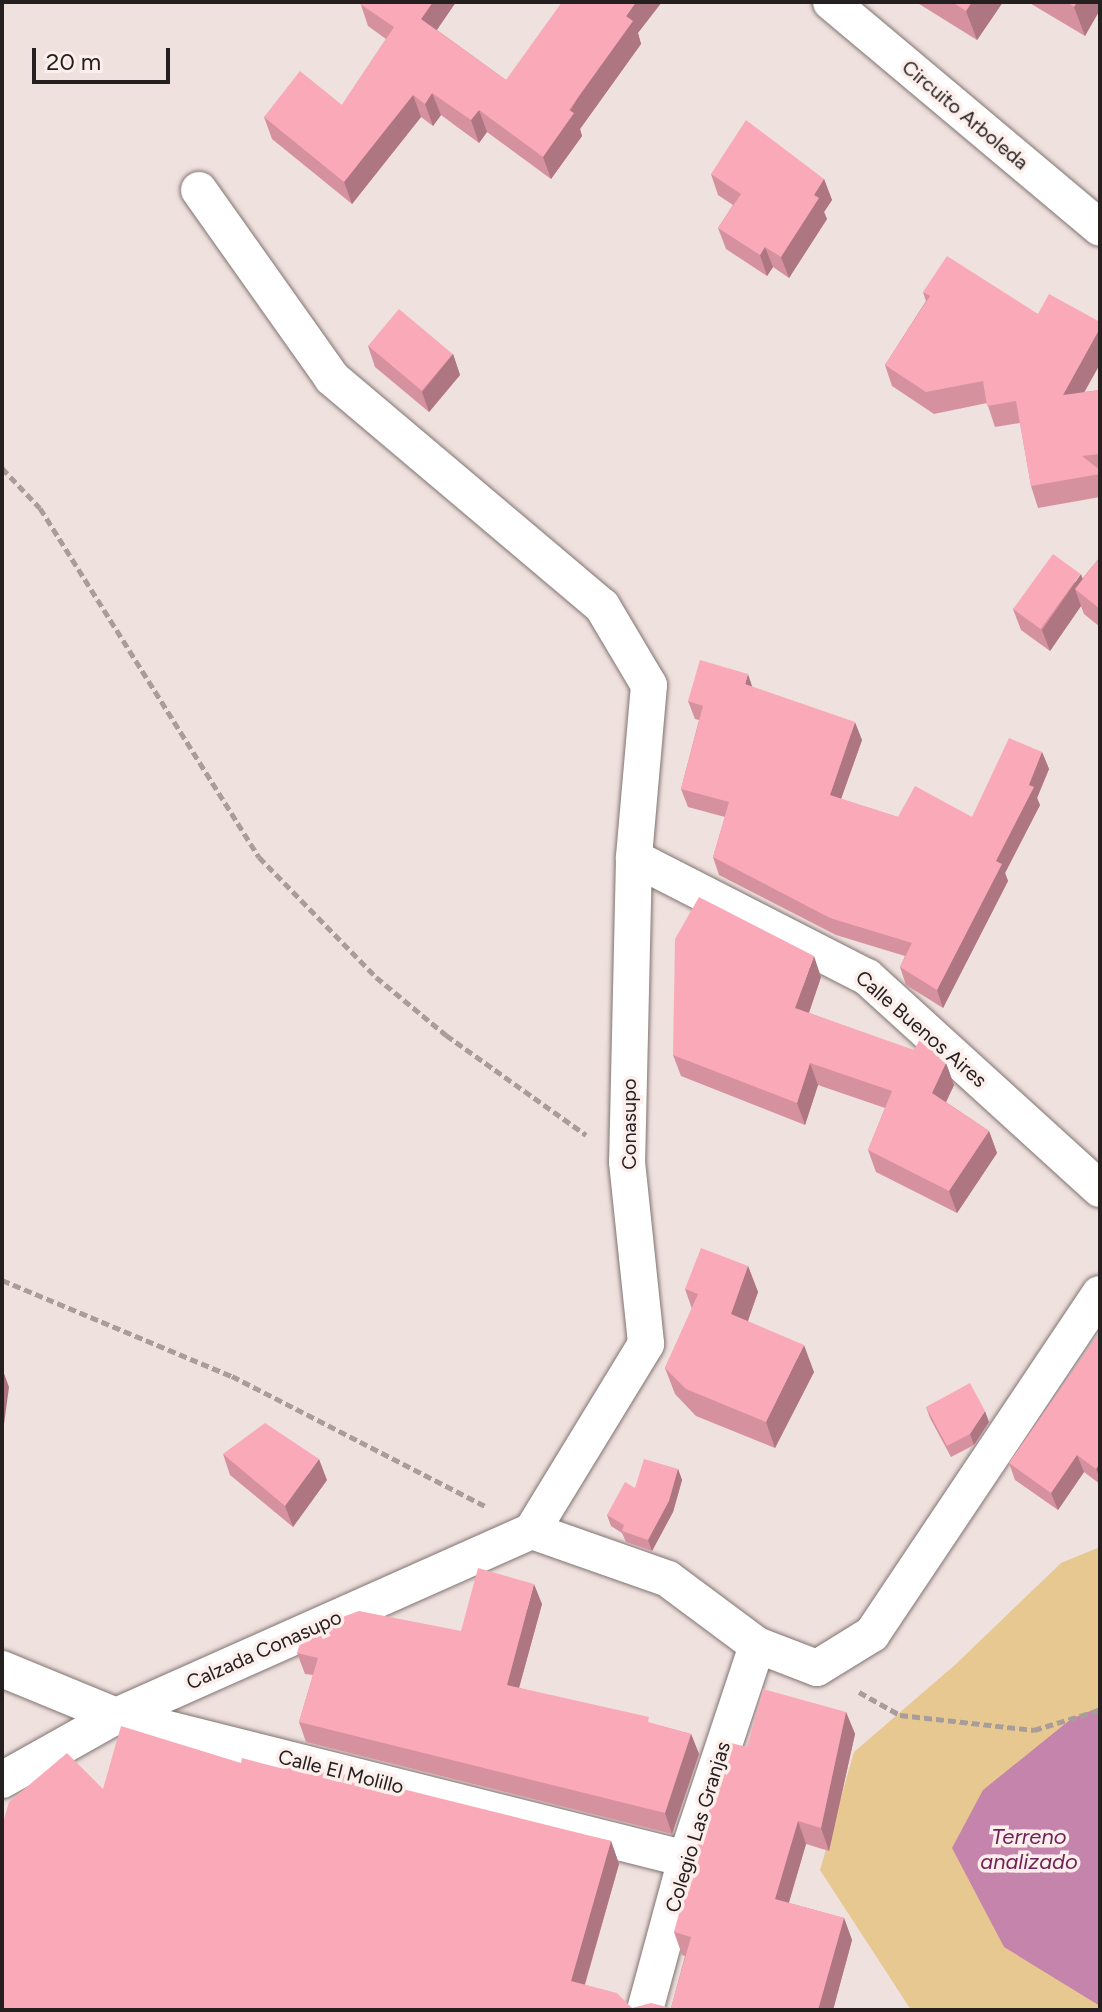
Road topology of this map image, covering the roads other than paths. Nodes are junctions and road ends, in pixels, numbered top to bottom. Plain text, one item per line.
1 (831, 2) edge
2 (199, 190) dead end
3 (1100, 228) edge
4 (634, 858) junction
5 (1100, 1189) edge
6 (1100, 1294) edge
7 (532, 1531) junction
8 (757, 1645) junction
9 (2, 1669) edge
10 (116, 1716) junction
11 (2, 1780) edge
12 (686, 1859) junction
13 (645, 2010) edge

1 - 3 street, Circuito Arboleda
2 - 4 street, Conasupo
4 - 5 street, Calle Buenos Aires
4 - 7 street, Conasupo
6 - 8 street
7 - 8 street
7 - 10 street, Calzada Conasupo
8 - 12 street, Colegio Las Granjas
9 - 10 street, Calle El Molillo
10 - 11 street, Calzada Conasupo
10 - 12 street, Calle El Molillo
12 - 13 street, Colegio Las Granjas

